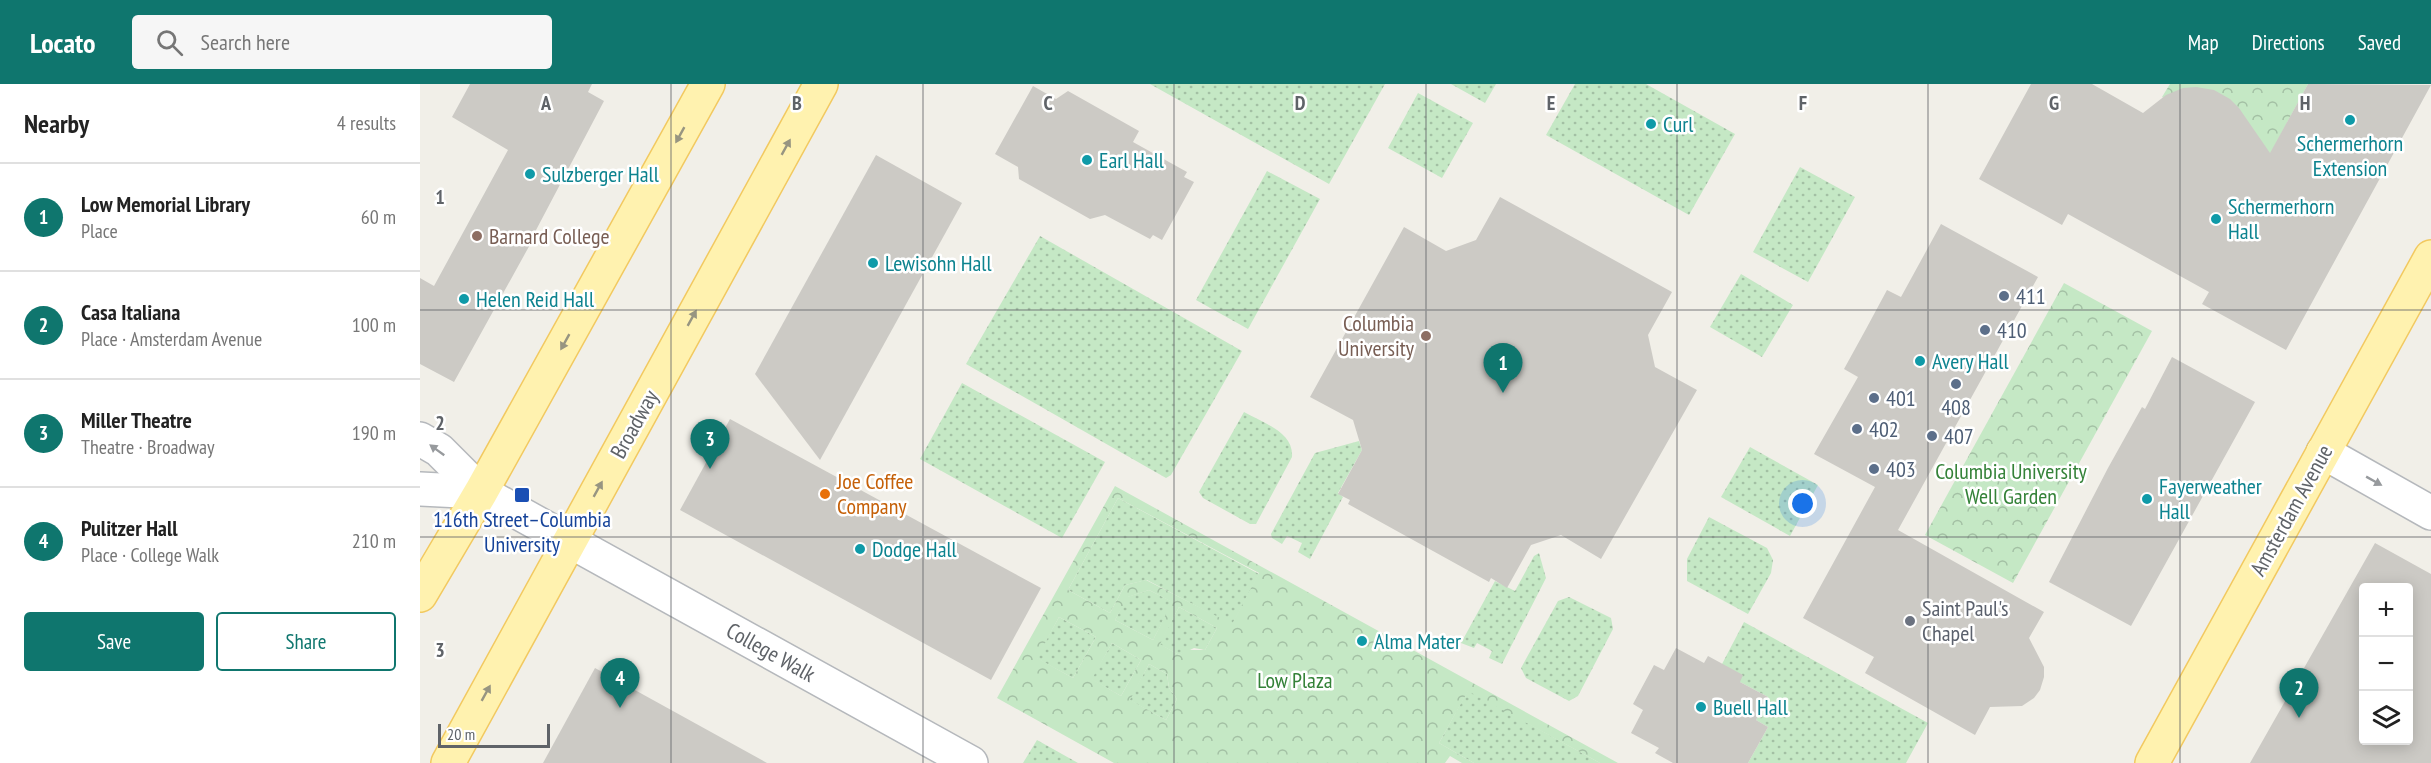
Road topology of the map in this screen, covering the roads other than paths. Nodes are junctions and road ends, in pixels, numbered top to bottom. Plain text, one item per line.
1 (708, 84) edge
2 (821, 84) edge
3 (2431, 257) edge
4 (420, 439) edge
5 (2323, 452) junction
6 (420, 489) edge
7 (482, 492) junction
8 (2431, 513) edge
9 (570, 540) junction
10 (420, 595) edge
11 (448, 763) edge
12 (972, 763) edge
13 (2152, 763) edge

1 -> 7 main road
9 -> 2 main road, Broadway
3 - 5 main road, Amsterdam Avenue
7 -> 4 street
5 -> 8 street
5 - 13 main road, Amsterdam Avenue
6 - 7 street
7 - 9 street, College Walk
7 - 10 main road
11 -> 9 main road, Broadway
9 - 12 street, College Walk

